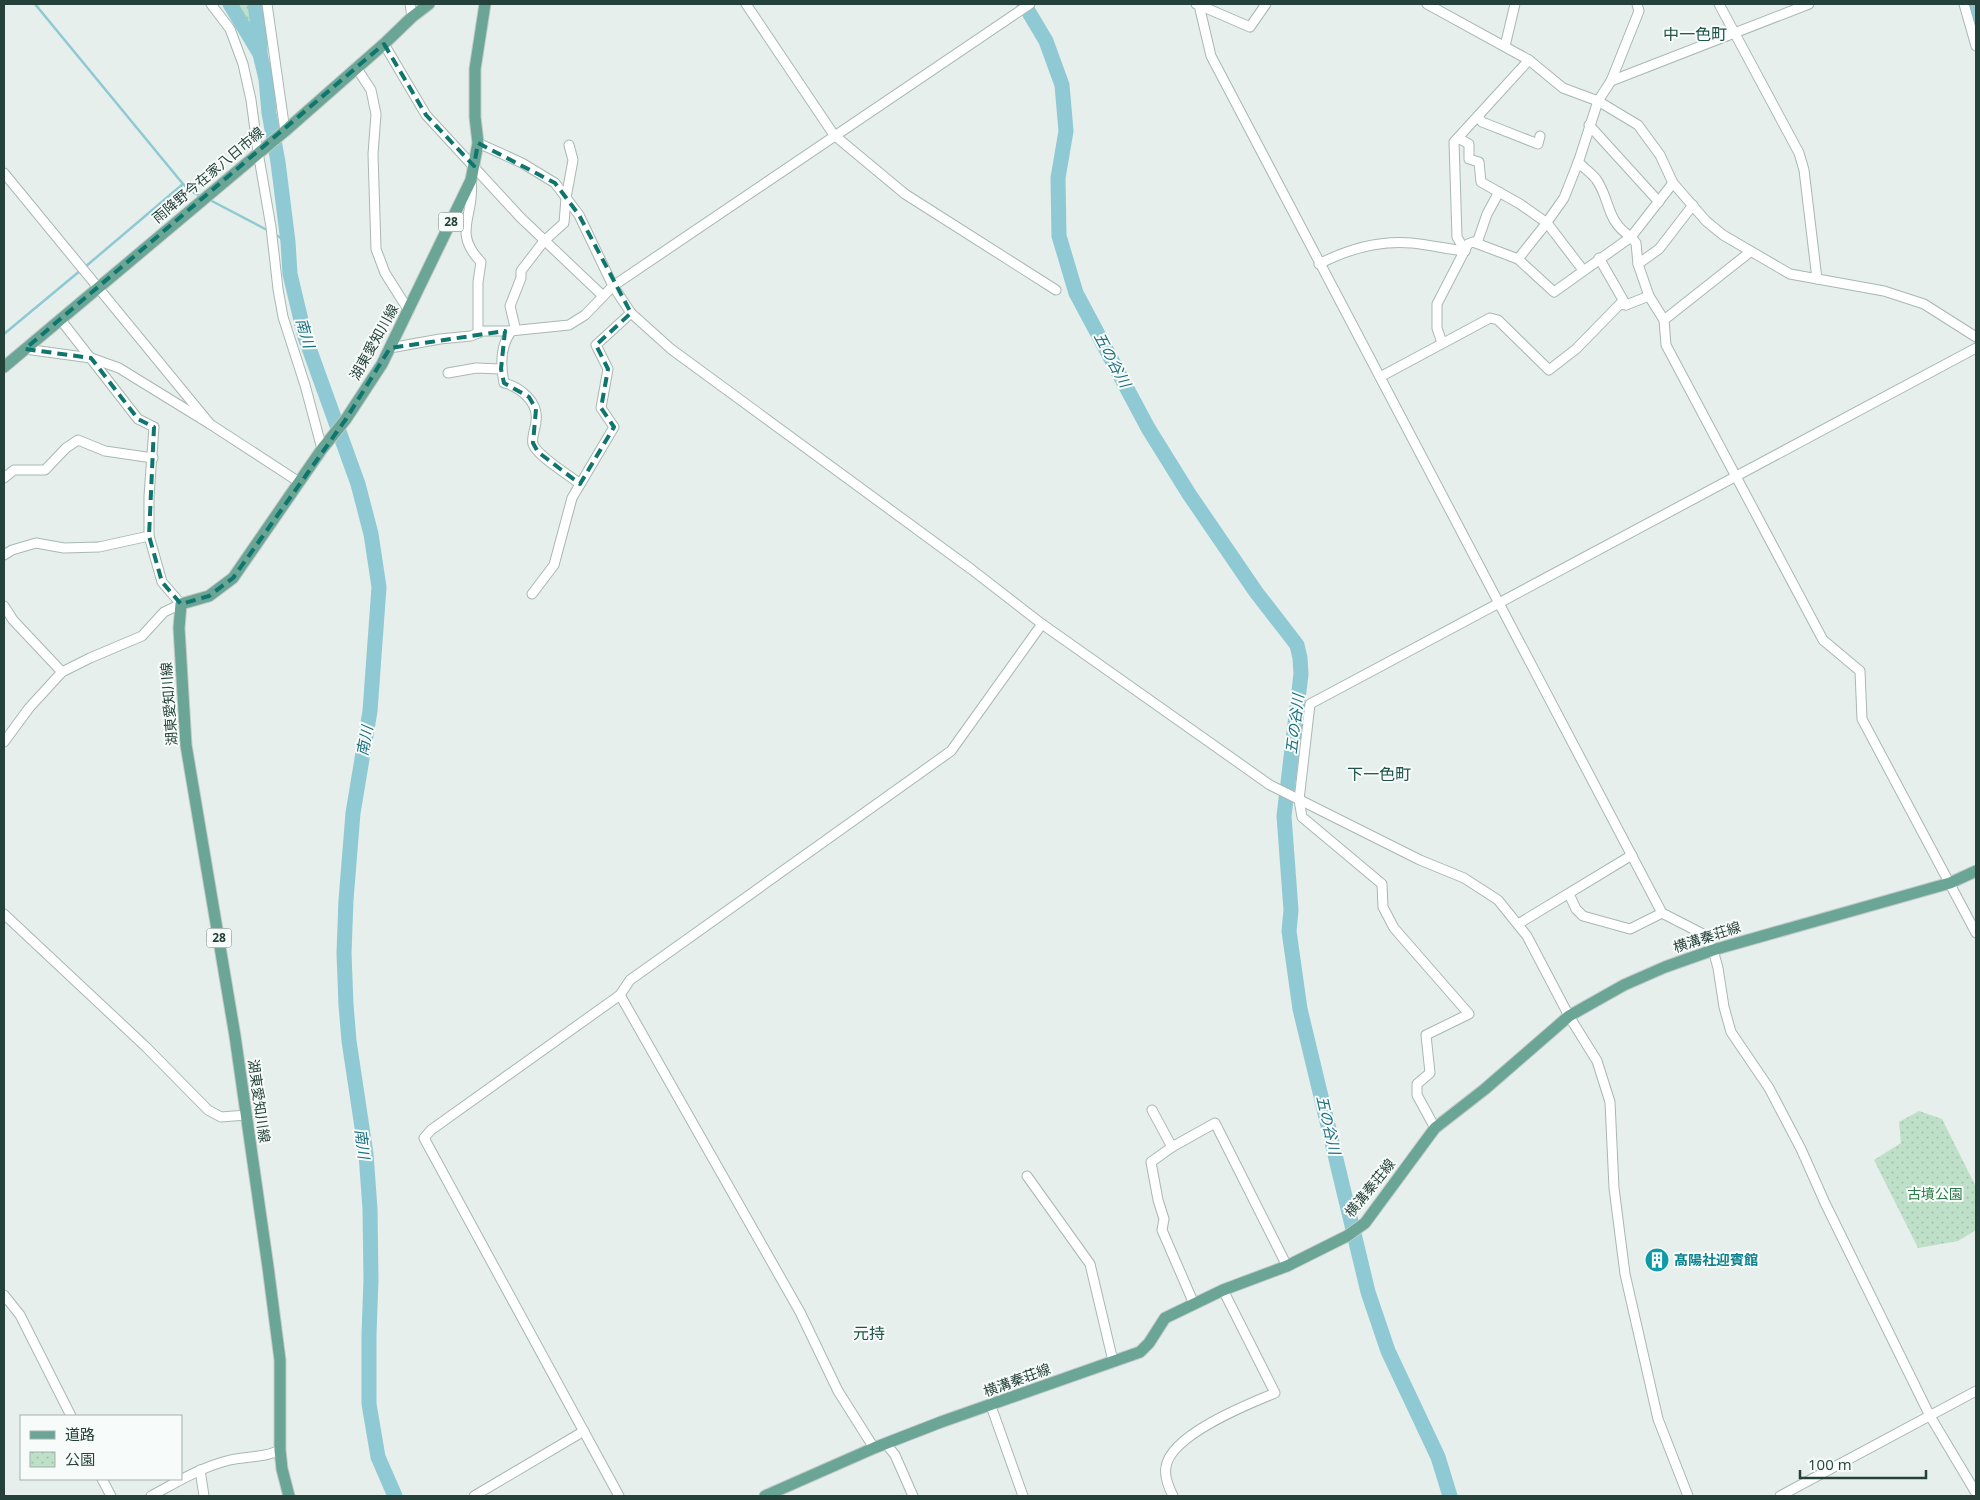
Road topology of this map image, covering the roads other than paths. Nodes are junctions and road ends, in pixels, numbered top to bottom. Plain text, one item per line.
1 (211, 4) edge
2 (267, 4) edge
3 (410, 4) edge
4 (429, 4) edge
5 (485, 4) edge
6 (746, 4) edge
7 (1030, 4) edge
8 (1266, 4) edge
9 (1427, 4) edge
10 (1515, 4) edge
11 (1719, 4) edge
12 (1809, 4) edge
13 (1964, 4) edge
14 (1198, 5) edge
15 (1642, 5) edge
16 (1014, 8) edge
17 (412, 17) junction
18 (1734, 33) junction
19 (384, 44) junction
20 (1505, 46) junction
21 (1976, 46) edge
22 (1529, 60) junction
23 (356, 68) junction
24 (1611, 81) junction
25 (1598, 101) junction
26 (1478, 116) junction
27 (1589, 125) junction
28 (285, 131) junction
29 (834, 135) junction
30 (1540, 136) dead end
31 (1458, 138) junction
32 (478, 143) junction
33 (569, 145) dead end
34 (262, 149) junction
35 (1578, 162) junction
36 (474, 166) junction
37 (4, 173) edge
38 (471, 180) junction
39 (1673, 182) junction
40 (1499, 192) junction
41 (566, 198) junction
42 (1659, 202) junction
43 (1693, 205) junction
44 (1547, 223) junction
45 (1631, 237) junction
46 (544, 241) junction
47 (1477, 243) junction
48 (1465, 251) junction
49 (1750, 252) junction
50 (1600, 258) junction
51 (1518, 259) junction
52 (1320, 264) junction
53 (1638, 264) junction
54 (1583, 270) junction
55 (1817, 279) junction
56 (613, 286) junction
57 (98, 288) junction
58 (1056, 290) dead end
59 (603, 296) junction
60 (1649, 296) junction
61 (1626, 304) junction
62 (409, 311) junction
63 (631, 313) junction
64 (60, 320) junction
65 (1664, 320) junction
66 (510, 332) junction
67 (478, 333) junction
68 (1976, 336) edge
69 (1442, 344) junction
70 (390, 348) junction
71 (1976, 348) edge
72 (25, 349) junction
73 (91, 358) junction
74 (4, 367) edge
75 (501, 368) junction
76 (448, 373) dead end
77 (1380, 377) junction
78 (210, 424) junction
79 (326, 445) junction
80 (153, 458) junction
81 (1736, 476) junction
82 (4, 478) edge
83 (299, 482) junction
84 (580, 484) junction
85 (149, 536) junction
86 (4, 555) edge
87 (532, 594) dead end
88 (1499, 603) junction
89 (181, 604) junction
90 (4, 606) edge
91 (1042, 624) junction
92 (62, 672) junction
93 (4, 742) edge
94 (1298, 800) junction
95 (1632, 855) junction
96 (1976, 872) edge
97 (1950, 883) junction
98 (1569, 894) junction
99 (1662, 913) junction
100 (4, 914) edge
101 (1518, 924) junction
102 (1976, 933) edge
103 (1713, 950) junction
104 (620, 995) junction
105 (1569, 1016) junction
106 (1152, 1110) dead end
107 (246, 1115) junction
108 (1436, 1128) junction
109 (1172, 1147) junction
110 (1028, 1176) dead end
111 (1287, 1266) junction
112 (1223, 1290) junction
113 (4, 1296) edge
114 (1194, 1304) junction
115 (1113, 1361) junction
116 (1976, 1391) edge
117 (991, 1406) junction
118 (70, 1415) edge
119 (1930, 1416) junction
120 (584, 1431) junction
121 (886, 1444) junction
122 (874, 1448) junction
123 (280, 1450) junction
124 (200, 1470) junction
125 (103, 1480) edge
126 (181, 1480) edge
127 (182, 1480) edge
128 (1976, 1493) edge
129 (111, 1496) edge
130 (151, 1496) edge
131 (204, 1496) edge
132 (289, 1496) edge
133 (474, 1496) edge
134 (619, 1496) edge
135 (765, 1496) edge
136 (913, 1496) edge
137 (1023, 1496) edge
138 (1173, 1496) edge
139 (1688, 1496) edge
140 (1780, 1496) edge

1 - 34 street
2 - 28 street
3 - 17 street
4 - 17 main road, 雨降野今在家八日市線
5 - 32 main road, 湖東愛知川線 / 28
6 - 29 street
7 - 16 street
8 - 14 street
9 - 20 street
10 - 20 street
11 - 18 street
12 - 18 street
13 - 21 street
14 - 52 street
15 - 24 street
16 - 29 street
17 - 19 main road, 雨降野今在家八日市線
18 - 24 street
18 - 55 street
19 - 23 main road, 雨降野今在家八日市線
19 - 36 street
20 - 22 street
22 - 25 street
22 - 26 street
23 - 28 main road, 雨降野今在家八日市線
23 - 62 street
24 - 25 street
25 - 27 street
25 - 39 street
26 - 30 street
26 - 31 street
27 - 35 street
27 - 42 street
28 - 34 main road, 雨降野今在家八日市線
29 - 56 street
29 - 58 street
31 - 40 street
31 - 48 street
32 - 36 main road, 湖東愛知川線 / 28
32 - 41 street
33 - 41 street
34 - 57 main road, 雨降野今在家八日市線
34 - 79 street
35 - 44 street
35 - 45 street
36 - 38 main road, 湖東愛知川線 / 28
36 - 46 street
37 - 57 street
38 - 62 main road, 湖東愛知川線 / 28
38 - 67 street
39 - 42 street
39 - 43 street
40 - 44 street
40 - 47 street
41 - 46 street
41 - 56 street
42 - 45 street
43 - 49 street
43 - 53 street
44 - 51 street
44 - 54 street
45 - 50 street
45 - 53 street
46 - 59 street
46 - 66 street
47 - 48 street
47 - 51 street
48 - 52 street
48 - 69 street
49 - 55 street
49 - 65 street
50 - 54 street
50 - 61 street
51 - 54 street
52 - 77 street
53 - 60 street
55 - 68 street
56 - 59 street
56 - 63 street
57 - 64 main road, 雨降野今在家八日市線
57 - 78 street
59 - 66 street
60 - 61 street
60 - 65 street
61 - 69 street
62 - 70 main road, 湖東愛知川線 / 28
63 - 84 street
63 - 91 street
64 - 72 main road, 雨降野今在家八日市線
64 - 73 street
65 - 81 street
66 - 67 street
66 - 75 street
67 - 70 street
69 - 77 street
70 - 79 main road, 湖東愛知川線 / 28
71 - 81 street
72 - 73 street
72 - 74 main road, 雨降野今在家八日市線
73 - 78 street
73 - 80 street
75 - 76 street
75 - 84 street
77 - 88 street
78 - 83 street
79 - 83 main road, 湖東愛知川線 / 28
80 - 82 street
80 - 85 street
81 - 88 street
81 - 97 street
83 - 89 main road, 湖東愛知川線 / 28
84 - 87 street
85 - 86 street
85 - 89 street
88 - 94 street
88 - 95 street
89 - 92 street
89 - 107 main road, 湖東愛知川線 / 28
90 - 92 street
91 - 94 street
91 - 104 street
92 - 93 street
94 - 101 street
94 - 108 street
95 - 98 street
95 - 99 street
96 - 97 main road, 横溝秦荘線
97 - 102 street
97 - 103 main road, 横溝秦荘線
98 - 99 street
98 - 101 street
99 - 103 street
100 - 107 street
101 - 105 street
103 - 105 main road, 横溝秦荘線
103 - 119 street
104 - 120 street
104 - 122 street
105 - 108 main road, 横溝秦荘線
105 - 139 street
106 - 109 street
107 - 123 main road, 湖東愛知川線 / 28
108 - 111 main road, 横溝秦荘線
109 - 111 street
109 - 114 street
110 - 115 street
111 - 112 main road, 横溝秦荘線
112 - 114 main road, 横溝秦荘線
112 - 138 street
113 - 118 street
114 - 115 main road, 横溝秦荘線
115 - 117 main road, 横溝秦荘線
116 - 119 street
117 - 121 main road, 横溝秦荘線
117 - 137 street
119 - 128 street
119 - 140 street
120 - 133 street
120 - 134 street
121 - 122 main road, 横溝秦荘線
121 - 136 street
122 - 135 main road, 横溝秦荘線
123 - 124 street
123 - 132 main road, 湖東愛知川線 / 28
124 - 127 street
124 - 131 street
125 - 129 street
126 - 130 street

